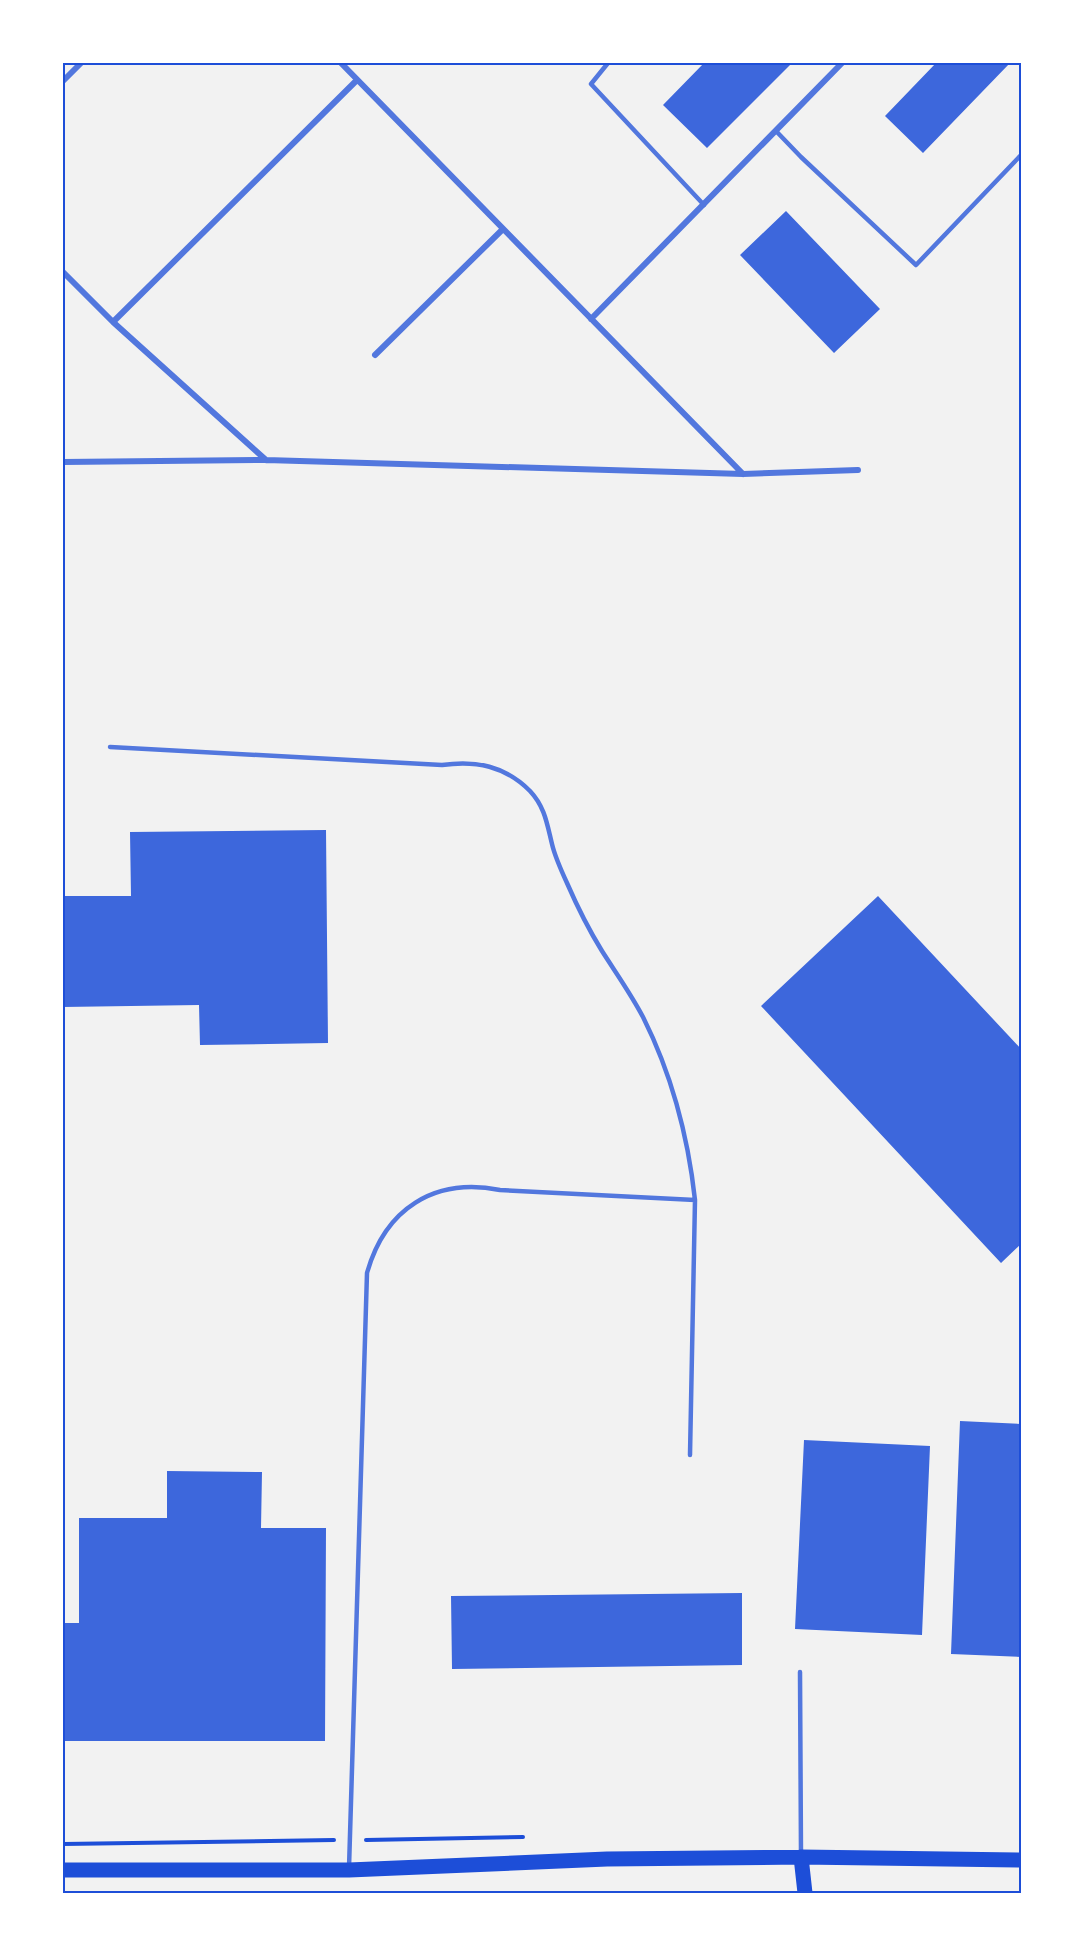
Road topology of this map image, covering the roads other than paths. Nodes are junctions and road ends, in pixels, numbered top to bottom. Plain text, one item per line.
1 (81, 63) edge
2 (341, 63) edge
3 (608, 63) edge
4 (842, 63) edge
5 (357, 80) junction
6 (63, 81) edge
7 (776, 131) junction
8 (1022, 154) edge
9 (704, 205) junction
10 (503, 229) junction
11 (63, 272) edge
12 (591, 320) junction
13 (113, 322) junction
14 (375, 355) dead end
15 (266, 460) junction
16 (63, 462) edge
17 (858, 470) dead end
18 (743, 474) junction
19 (110, 747) dead end
20 (696, 1200) junction
21 (690, 1455) dead end
22 (800, 1672) dead end
23 (801, 1857) junction
24 (1022, 1860) edge
25 (63, 1870) edge
26 (349, 1870) junction
27 (805, 1893) edge

1 - 6 street
2 - 5 street
3 - 9 lane
4 - 7 street
5 - 10 street
5 - 13 street
7 - 8 lane
7 - 9 street
9 - 12 street
10 - 12 street
10 - 14 street
11 - 13 street
12 - 18 street
13 - 15 street
15 - 16 street
15 - 18 street
17 - 18 street
19 - 20 lane
20 - 21 lane
20 - 26 lane
22 - 23 lane
23 - 24 main road
23 - 26 main road
23 - 27 main road
25 - 26 main road

